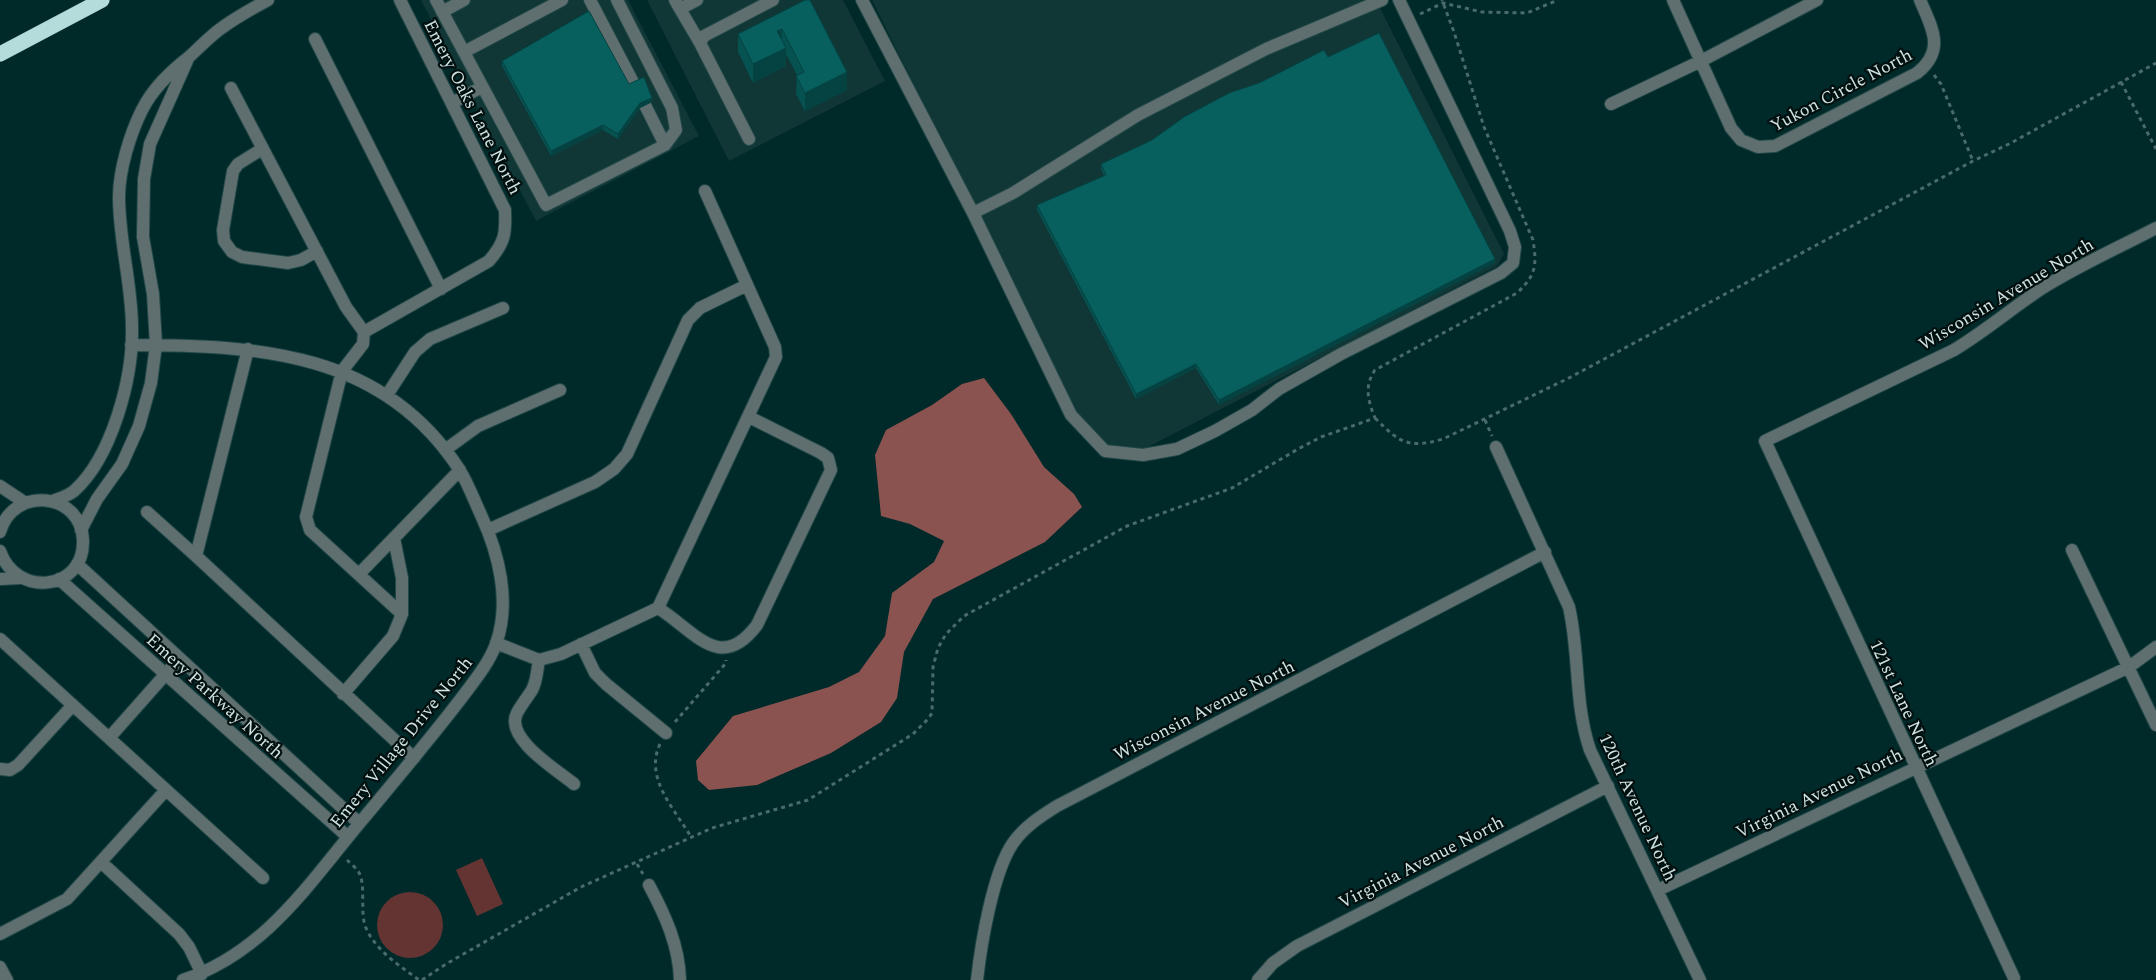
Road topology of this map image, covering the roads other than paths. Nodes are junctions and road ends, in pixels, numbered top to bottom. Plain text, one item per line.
1 (102, 0) edge
2 (268, 0) edge
3 (400, 0) edge
4 (436, 0) edge
5 (464, 0) edge
6 (562, 0) edge
7 (590, 0) edge
8 (617, 0) edge
9 (697, 0) edge
10 (773, 0) edge
11 (862, 0) edge
12 (1382, 0) edge
13 (1399, 0) edge
14 (1673, 0) edge
15 (1817, 0) edge
16 (1920, 0) edge
17 (678, 4) edge
18 (442, 12) junction
19 (315, 39) dead end
20 (700, 43) junction
21 (464, 52) junction
22 (0, 54) edge
23 (189, 56) junction
24 (1701, 61) junction
25 (635, 86) edge
26 (482, 87) junction
27 (231, 88) dead end
28 (452, 103) junction
29 (1611, 104) dead end
30 (645, 106) edge
31 (749, 139) dead end
32 (665, 145) junction
33 (262, 149) junction
34 (705, 190) dead end
35 (973, 213) junction
36 (2156, 228) edge
37 (317, 251) junction
38 (747, 285) junction
39 (441, 289) junction
40 (503, 308) dead end
41 (364, 332) junction
42 (131, 345) junction
43 (156, 345) junction
44 (248, 349) junction
45 (342, 371) junction
46 (560, 390) dead end
47 (387, 395) junction
48 (749, 417) junction
49 (1764, 441) joint
50 (1496, 448) dead end
51 (446, 450) junction
52 (460, 470) junction
53 (0, 486) edge
54 (53, 501) junction
55 (24, 502) junction
56 (147, 512) dead end
57 (0, 529) edge
58 (81, 530) junction
59 (488, 530) junction
60 (394, 538) junction
61 (2072, 550) dead end
62 (0, 551) edge
63 (1545, 552) junction
64 (196, 556) junction
65 (76, 564) junction
66 (359, 574) junction
67 (21, 578) junction
68 (0, 579) edge
69 (59, 579) junction
70 (658, 608) junction
71 (402, 614) junction
72 (0, 639) edge
73 (496, 643) junction
74 (581, 644) junction
75 (2156, 647) edge
76 (179, 659) junction
77 (539, 660) junction
78 (2129, 667) junction
79 (165, 676) junction
80 (343, 694) junction
81 (73, 705) junction
82 (2156, 725) edge
83 (666, 733) road end
84 (109, 738) junction
85 (414, 758) junction
86 (1914, 767) junction
87 (0, 769) edge
88 (574, 784) dead end
89 (1608, 786) junction
90 (166, 790) junction
91 (359, 823) junction
92 (348, 837) junction
93 (101, 862) junction
94 (263, 878) dead end
95 (649, 885) dead end
96 (1658, 890) junction
97 (0, 934) edge
98 (0, 967) edge
99 (202, 974) junction
100 (2014, 978) dead end
101 (7, 980) edge
102 (183, 980) edge
103 (680, 980) edge
104 (977, 980) edge
105 (1258, 980) edge
106 (1700, 980) edge

1 - 22 highway
2 - 23 street
3 - 28 street, Emery Oaks Lane North
4 - 18 street
5 - 18 street
6 - 21 street
7 - 25 street
8 - 32 street
9 - 17 street
10 - 20 street
11 - 35 street
12 - 35 street
13 - 35 street
14 - 24 street, Yukon Circle North
15 - 24 street
16 - 24 street, Yukon Circle North
17 - 20 street
18 - 21 street
19 - 39 street
20 - 31 street
21 - 26 street
23 - 42 street
23 - 43 street
24 - 29 street
26 - 28 street
26 - 32 street
27 - 33 street
28 - 39 street, Emery Oaks Lane North
30 - 32 street
33 - 37 street
33 - 37 street
34 - 38 street
36 - 49 street, Wisconsin Avenue North
37 - 41 street
38 - 48 street
38 - 59 street
39 - 41 street, Emery Oaks Lane North
40 - 47 street
41 - 45 street
42 - 43 street, Emery Village Drive North
42 - 54 street
43 - 44 street, Emery Village Drive North
43 - 58 street
44 - 45 street, Emery Village Drive North
44 - 64 street
45 - 47 street, Emery Village Drive North
45 - 66 street
46 - 51 street
47 - 51 street, Emery Village Drive North
48 - 70 street
48 - 70 street
49 - 86 street, 121st Lane North
50 - 63 street, 120th Avenue North
51 - 52 street, Emery Village Drive North
52 - 59 street, Emery Village Drive North
52 - 60 street
53 - 55 street
54 - 55 street
54 - 58 street
55 - 57 street
56 - 64 street
58 - 65 street
59 - 73 street, Emery Village Drive North
60 - 66 street
60 - 71 street
61 - 78 street
62 - 67 street
63 - 89 street, 120th Avenue North
63 - 104 street, Wisconsin Avenue North
64 - 80 street
65 - 69 street
65 - 76 street, Emery Parkway North
66 - 71 street
67 - 68 street
67 - 69 street
69 - 79 street, Emery Parkway North
70 - 74 street
71 - 80 street
72 - 81 street
73 - 77 street
73 - 85 street, Emery Village Drive North
74 - 77 street
74 - 83 street
75 - 78 street, Virginia Avenue North
76 - 79 street
76 - 91 street, Emery Parkway North
77 - 88 street
78 - 82 street
78 - 86 street, Virginia Avenue North
79 - 84 street
79 - 92 street, Emery Parkway North
80 - 85 street
81 - 84 street
81 - 87 street
84 - 90 street
85 - 91 street, Emery Village Drive North
86 - 96 street, Virginia Avenue North
86 - 100 street, 121st Lane North
89 - 96 street, 120th Avenue North
89 - 105 street, Virginia Avenue North
90 - 93 street
90 - 94 street
91 - 92 street, Emery Village Drive North
92 - 99 street, Emery Village Drive North
93 - 97 street
93 - 99 street
95 - 103 street
96 - 106 street, 120th Avenue North
98 - 101 street
99 - 102 street, Emery Village Drive North

